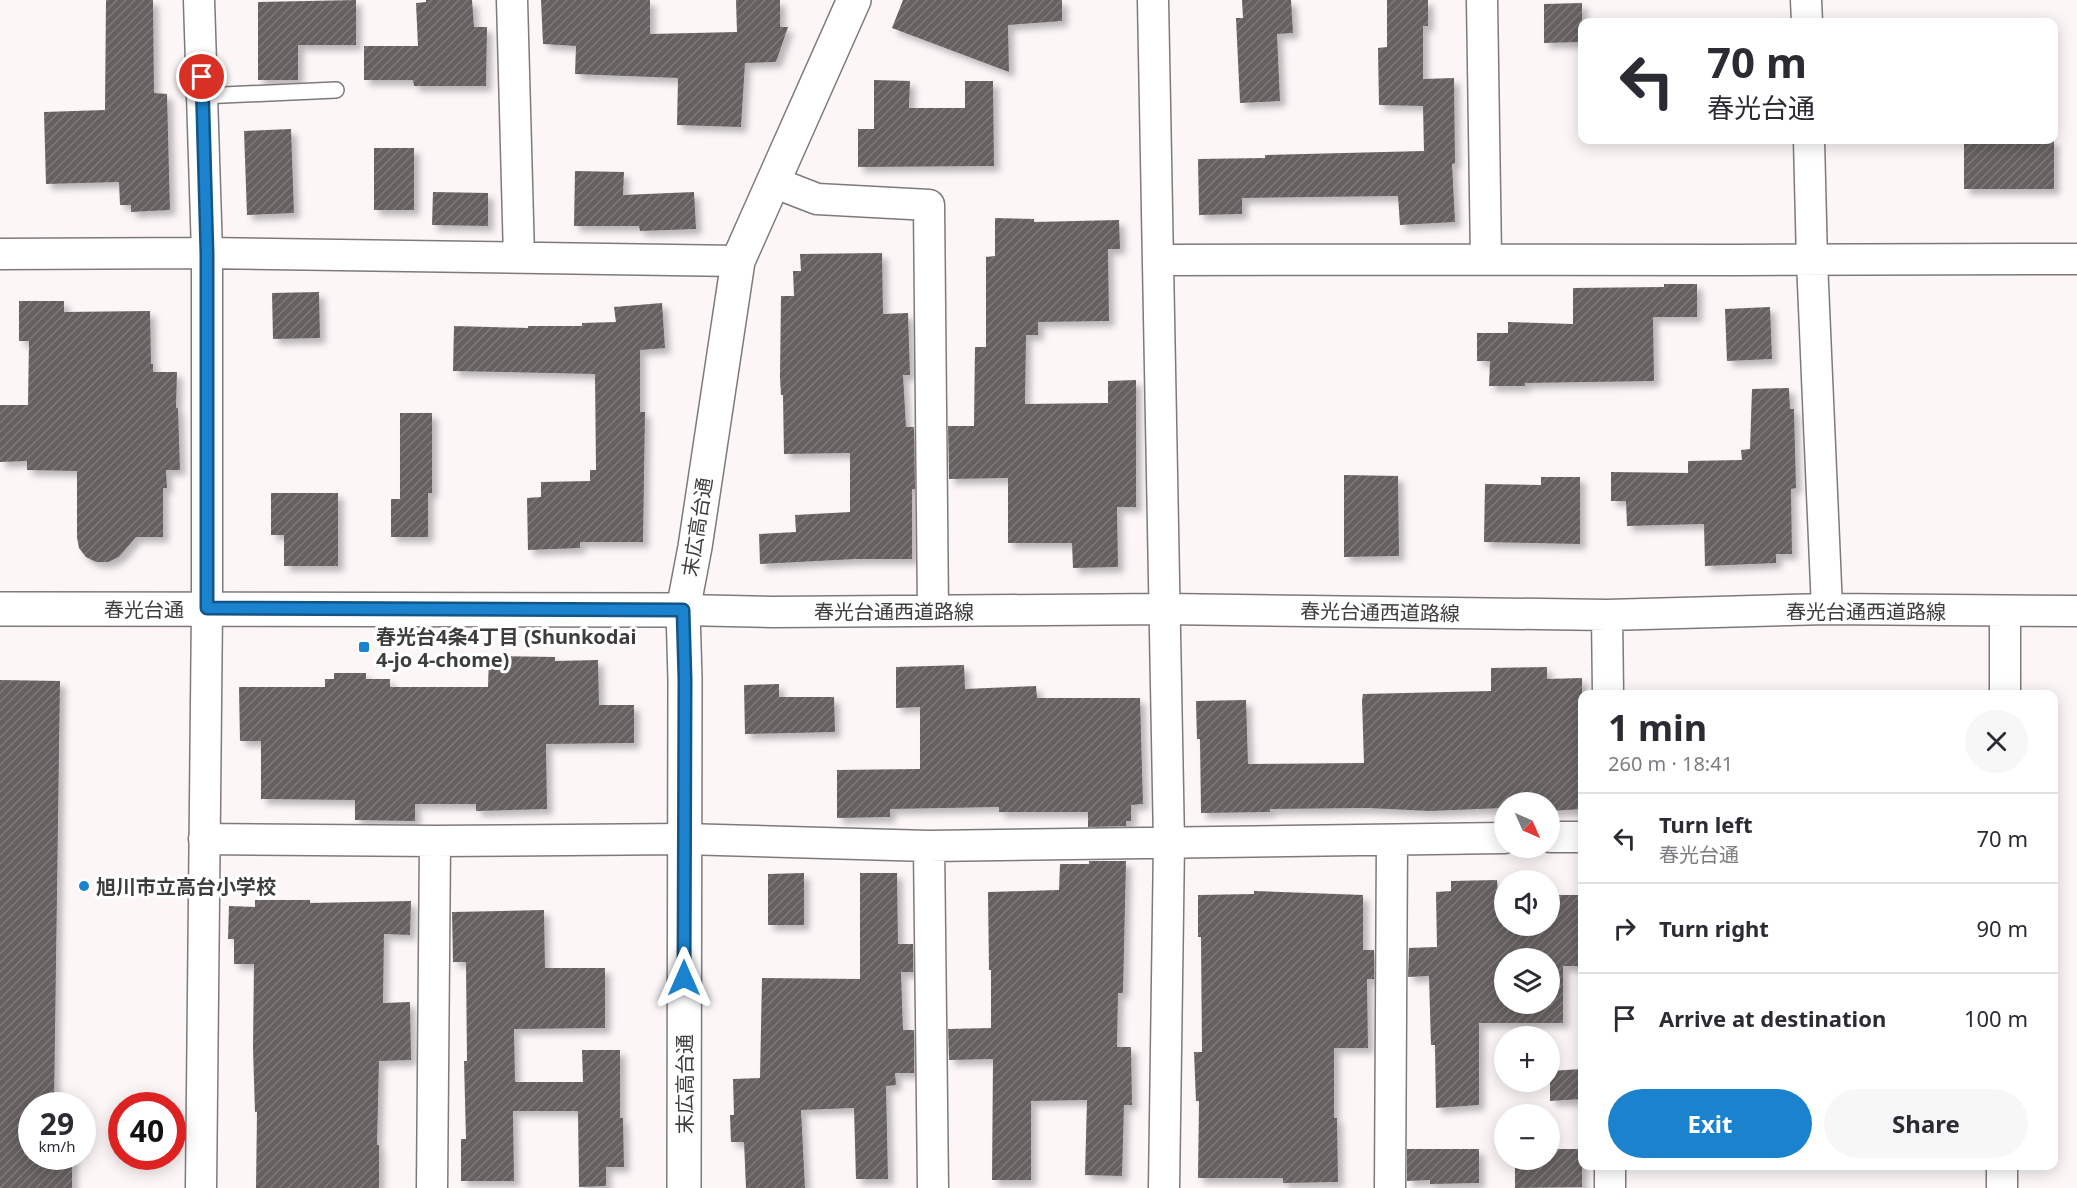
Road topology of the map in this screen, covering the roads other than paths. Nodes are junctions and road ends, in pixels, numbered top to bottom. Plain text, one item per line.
1 (200, 0) edge
2 (512, 0) edge
3 (854, 0) edge
4 (1153, 0) edge
5 (1482, 0) edge
6 (1806, 0) edge
7 (1807, 18) edge
8 (336, 90) dead end
9 (202, 96) junction
10 (1809, 144) edge
11 (773, 182) junction
12 (0, 254) edge
13 (207, 254) junction
14 (519, 257) junction
15 (1486, 258) junction
16 (2077, 259) edge
17 (1159, 260) junction
18 (738, 261) junction
19 (1812, 261) junction
20 (207, 608) junction
21 (0, 609) edge
22 (1165, 609) junction
23 (1827, 609) junction
24 (683, 610) junction
25 (933, 611) junction
26 (2005, 611) junction
27 (2077, 611) edge
28 (1607, 615) junction
29 (1608, 690) edge
30 (2005, 690) edge
31 (1560, 837) edge
32 (1578, 837) edge
33 (1494, 838) edge
34 (204, 839) junction
35 (683, 839) junction
36 (1392, 840) junction
37 (435, 841) junction
38 (1169, 843) junction
39 (929, 846) junction
40 (1610, 1170) edge
41 (2002, 1170) edge
42 (201, 1188) edge
43 (432, 1188) edge
44 (684, 1188) edge
45 (933, 1188) edge
46 (1164, 1188) edge
47 (1390, 1188) edge
48 (1610, 1188) edge
49 (2002, 1188) edge

1 - 9 street
2 - 14 street
3 - 11 street, 末広高台通
4 - 17 street
5 - 15 street
6 - 7 street
8 - 9 lane
9 - 13 street
10 - 19 street
11 - 18 street, 末広高台通
11 - 25 street
12 - 13 street
13 - 14 street
13 - 20 street
14 - 18 street
15 - 17 street
15 - 19 street
16 - 19 street
17 - 22 street
18 - 24 street, 末広高台通
19 - 23 street
20 - 21 street, 春光台通
20 - 24 street, 春光台通
20 - 34 street
22 - 25 street, 春光台通西道路線
22 - 28 street, 春光台通西道路線
22 - 38 street
23 - 26 street, 春光台通西道路線
23 - 28 street, 春光台通西道路線
24 - 25 street, 春光台通西道路線
24 - 35 street, 末広高台通
26 - 27 street, 春光台通西道路線
26 - 30 street
28 - 29 street
31 - 32 street
33 - 36 street
34 - 37 street
34 - 42 street
35 - 37 street
35 - 39 street
35 - 44 street, 末広高台通
36 - 38 street
36 - 47 street
37 - 43 street
38 - 39 street
38 - 46 street
39 - 45 street
40 - 48 street
41 - 49 street

